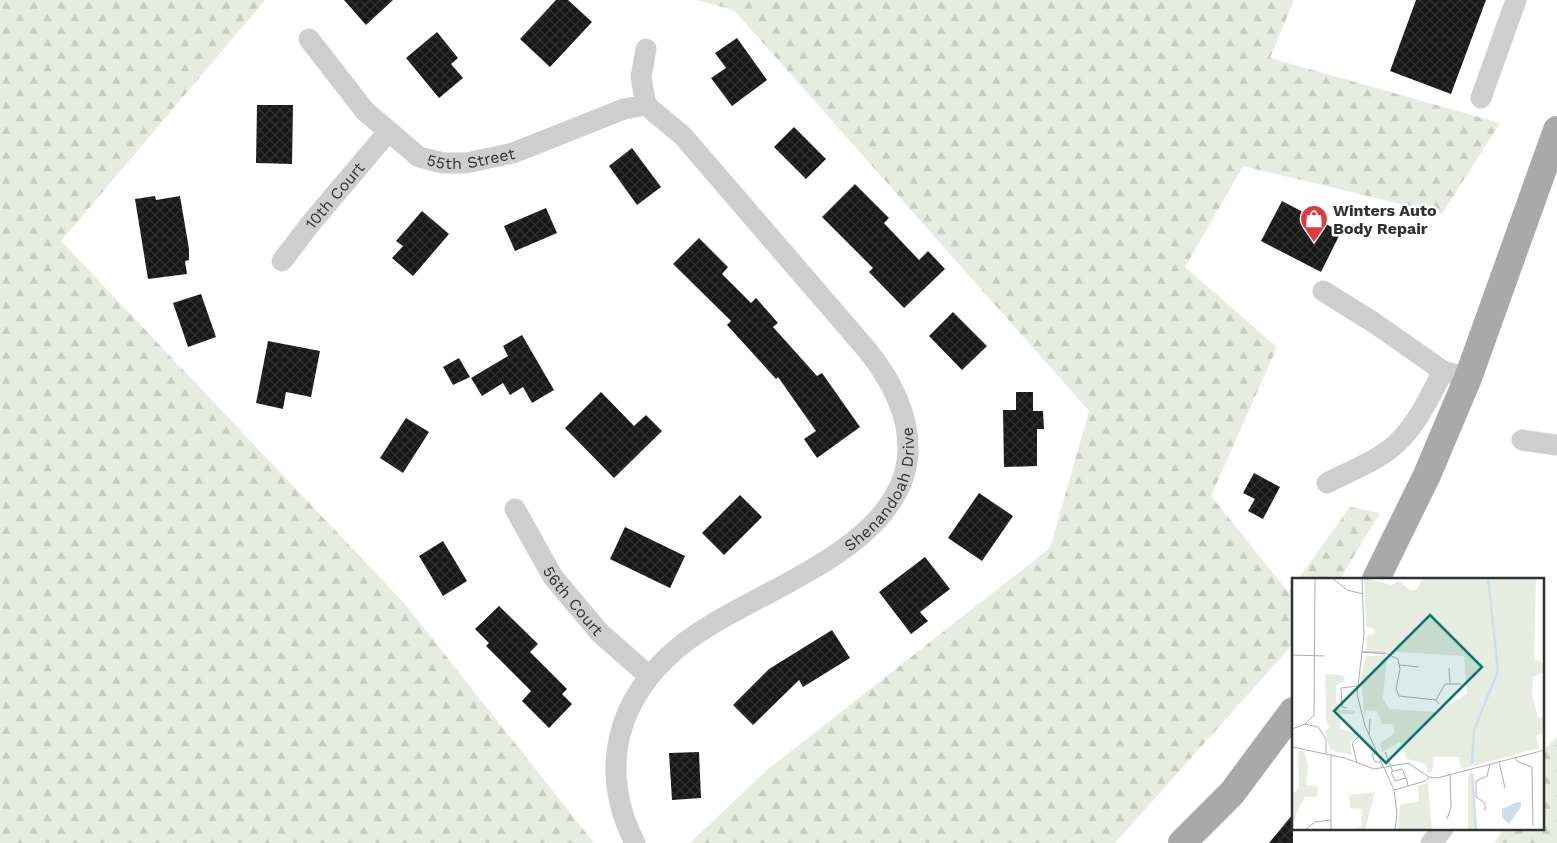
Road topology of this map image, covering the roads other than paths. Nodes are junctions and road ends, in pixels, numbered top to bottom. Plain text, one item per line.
1 (1516, 0) edge
2 (309, 39) dead end
3 (646, 49) dead end
4 (1481, 98) dead end
5 (646, 105) junction
6 (1557, 130) edge
7 (388, 132) junction
8 (1552, 159) edge
9 (282, 261) dead end
10 (1323, 290) dead end
11 (1455, 375) junction
12 (1522, 440) dead end
13 (1557, 445) edge
14 (1327, 483) dead end
15 (515, 509) dead end
16 (1376, 578) edge
17 (649, 676) junction
18 (1292, 711) edge
19 (1442, 830) edge
20 (636, 843) edge
21 (1182, 843) edge
22 (1431, 843) edge

1 - 4 street
2 - 7 street, 55th Street
3 - 5 street
5 - 7 street, 55th Street
5 - 17 street, Shenandoah Drive
6 - 8 main road
7 - 9 street, 10th Court
8 - 11 main road
10 - 11 street
11 - 14 street
11 - 16 main road
12 - 13 street
15 - 17 street, 56th Court
17 - 20 street, Shenandoah Drive
18 - 21 main road
19 - 22 street

